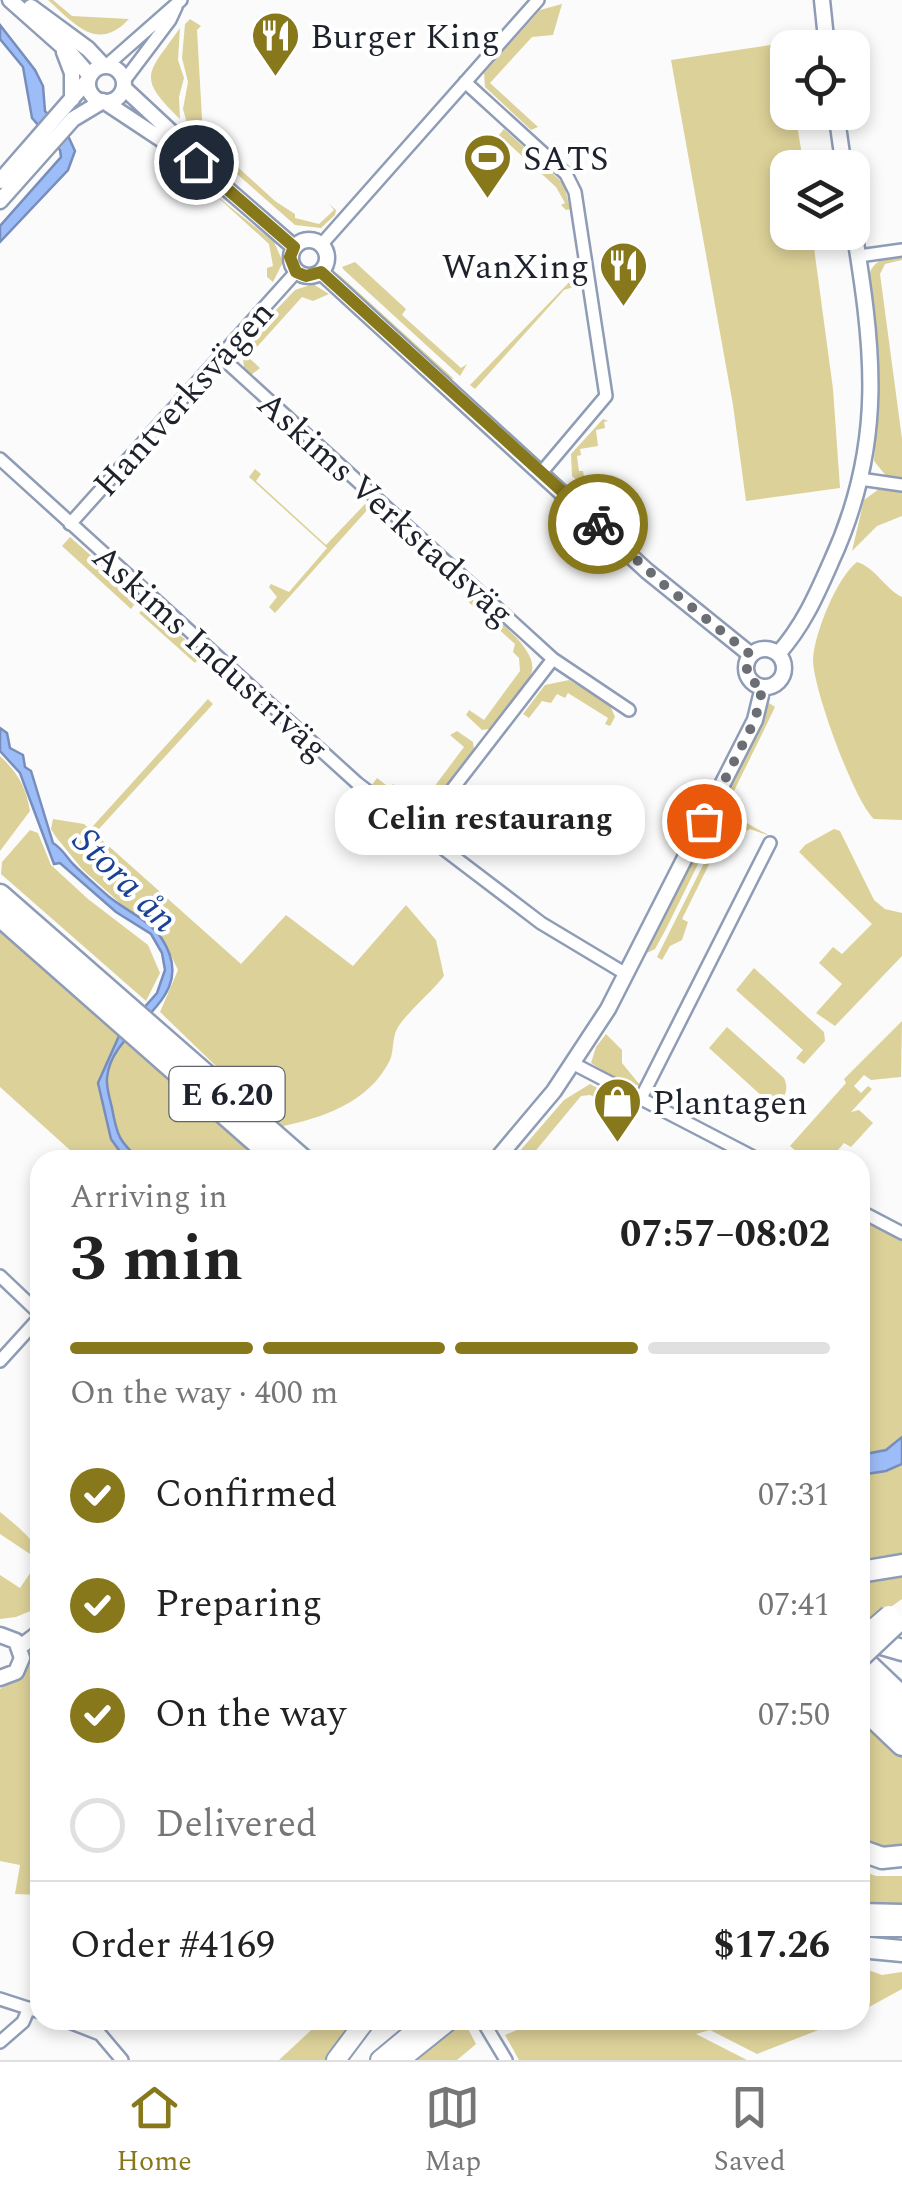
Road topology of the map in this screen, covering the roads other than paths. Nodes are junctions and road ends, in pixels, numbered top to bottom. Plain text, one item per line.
1 (10, 0) edge
2 (23, 0) edge
3 (538, 0) edge
4 (822, 0) edge
5 (179, 2) edge
6 (825, 30) edge
7 (62, 46) junction
8 (105, 66) junction
9 (89, 78) junction
10 (465, 82) junction
11 (124, 84) junction
12 (72, 98) junction
13 (104, 102) junction
14 (58, 125) junction
15 (44, 140) junction
16 (196, 162) junction
17 (0, 181) edge
18 (0, 201) edge
19 (321, 245) junction
20 (294, 247) junction
21 (858, 250) edge
22 (902, 250) edge
23 (859, 256) junction
24 (296, 272) junction
25 (321, 272) junction
26 (220, 356) junction
27 (0, 459) edge
28 (541, 473) junction
29 (860, 479) junction
30 (902, 486) edge
31 (70, 524) junction
32 (778, 654) junction
33 (751, 655) junction
34 (552, 659) junction
35 (763, 686) junction
36 (629, 710) dead end
37 (420, 831) junction
38 (770, 843) dead end
39 (0, 894) edge
40 (0, 916) edge
41 (626, 974) junction
42 (129, 1018) junction
43 (146, 1033) junction
44 (574, 1064) junction
45 (640, 1100) junction
46 (267, 1150) edge
47 (292, 1150) edge
48 (504, 1150) edge
49 (739, 1150) edge
50 (870, 1216) edge
51 (902, 1233) edge
52 (0, 1276) edge
53 (30, 1306) edge
54 (30, 1327) edge
55 (0, 1360) edge
56 (902, 1565) edge
57 (870, 1570) edge
58 (897, 1616) edge
59 (870, 1634) edge
60 (0, 1635) edge
61 (870, 1637) edge
62 (30, 1640) edge
63 (870, 1646) edge
64 (20, 1647) junction
65 (902, 1650) edge
66 (870, 1667) edge
67 (0, 1678) edge
68 (870, 1691) edge
69 (902, 1698) edge
70 (870, 1715) edge
71 (902, 1721) edge
72 (902, 1745) edge
73 (870, 1854) edge
74 (902, 1856) edge
75 (870, 1866) edge
76 (902, 1871) edge
77 (870, 1914) edge
78 (902, 1914) edge
79 (870, 1927) edge
80 (902, 1927) edge
81 (870, 1948) edge
82 (902, 1950) edge
83 (0, 1999) edge
84 (30, 2008) edge
85 (30, 2015) edge
86 (100, 2030) edge
87 (358, 2030) edge
88 (416, 2030) edge
89 (438, 2030) edge
90 (488, 2030) edge
91 (0, 2042) edge
92 (502, 2055) edge
93 (122, 2060) edge
94 (336, 2060) edge
95 (380, 2060) edge
96 (400, 2060) edge

1 - 7 street
2 - 8 street
3 - 10 street
4 - 6 street
5 - 8 street
5 - 11 street
7 - 9 street
7 - 12 street
8 - 9 street
8 - 11 street
9 - 12 street
9 - 13 street
10 - 19 street
10 - 28 street
11 - 13 street
11 - 16 street
12 - 14 street
13 - 14 street
13 - 16 street
14 - 15 street
15 - 17 street
15 - 18 street
16 - 20 street
19 - 20 street
19 - 25 street
20 - 24 street
21 - 23 street
22 - 23 street
23 - 29 street
24 - 25 street
24 - 26 street, Hantverksvägen
25 - 28 street
26 - 31 street, Hantverksvägen
26 - 34 street, Askims Verkstadsväg
27 - 31 street, Askims Industriväg
28 - 33 street
29 - 30 street
29 - 32 street
31 - 37 street, Askims Industriväg
32 - 33 street
32 - 35 street
33 - 35 street
34 - 36 street, Askims Verkstadsväg
34 - 37 street
35 - 41 street
37 - 41 street, Askims Industriväg
38 - 45 street
39 - 42 highway, E 6.20
40 - 42 highway, E 6.20
41 - 44 street
42 - 43 highway, E 6.20
43 - 46 highway, E 6.20
43 - 47 highway, E 6.20
44 - 45 street
44 - 48 street
45 - 49 street
50 - 51 street
52 - 53 street
54 - 55 street
56 - 57 highway
58 - 59 main road, bridge
58 - 63 highway, bridge
60 - 64 street
61 - 65 highway
62 - 64 street
64 - 67 street
66 - 69 highway
68 - 71 highway
70 - 72 highway
73 - 74 highway
75 - 76 highway
77 - 78 highway
79 - 80 main road
81 - 82 highway
83 - 84 street
85 - 91 street
86 - 93 street
87 - 94 main road
88 - 95 main road
89 - 96 main road
90 - 92 street

